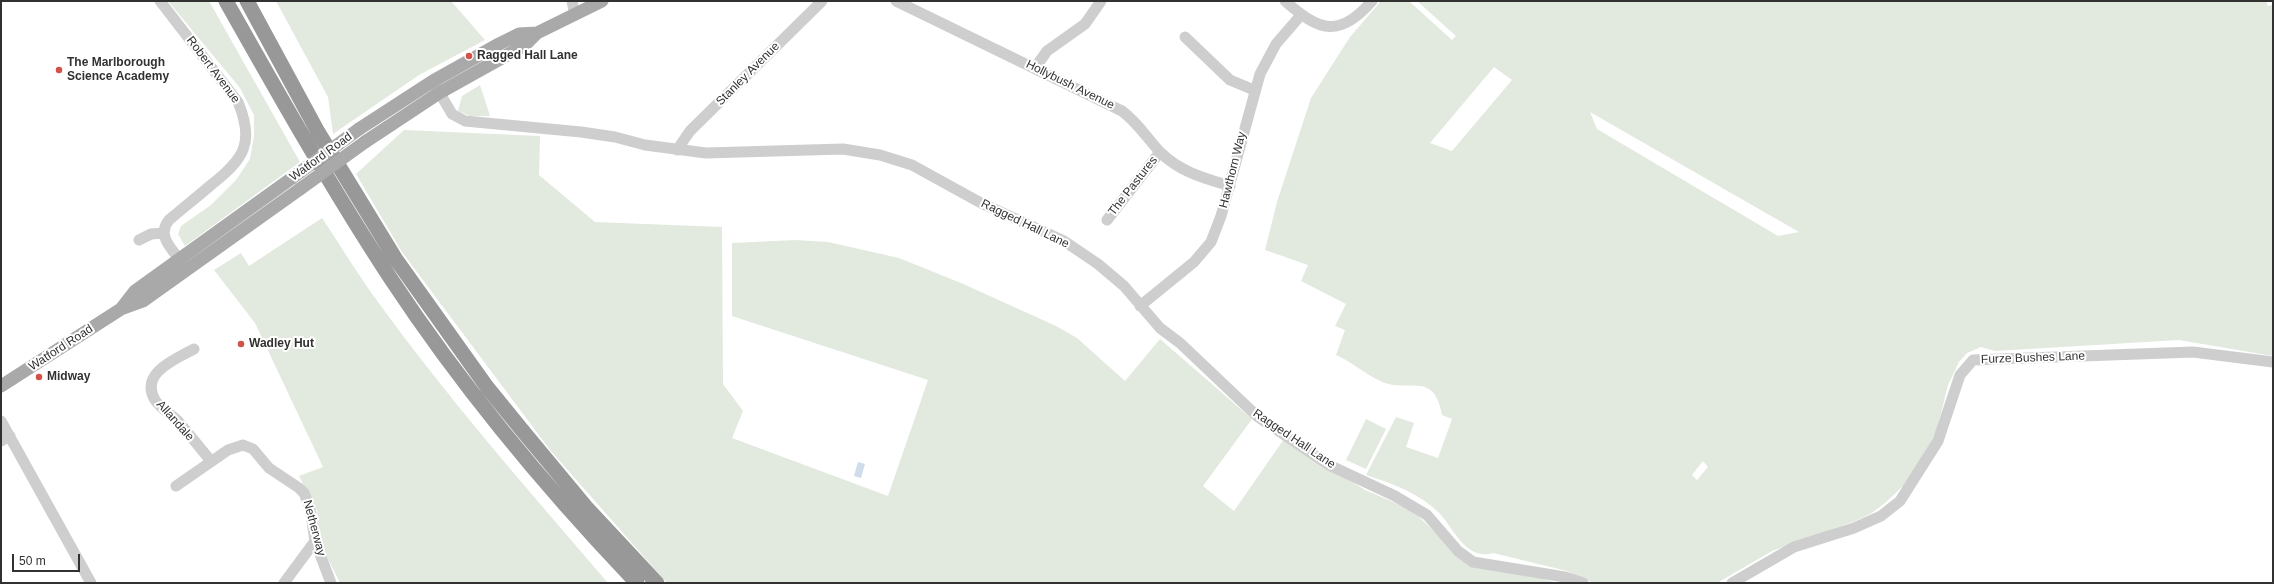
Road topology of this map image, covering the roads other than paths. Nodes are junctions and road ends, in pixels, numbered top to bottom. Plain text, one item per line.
1 (160, 1) edge
2 (226, 1) edge
3 (247, 1) edge
4 (572, 1) edge
5 (602, 1) edge
6 (822, 1) edge
7 (896, 1) edge
8 (1101, 1) edge
9 (1285, 1) edge
10 (1372, 1) edge
11 (575, 15) junction
12 (1301, 15) junction
13 (1185, 37) dead end
14 (1035, 68) junction
15 (436, 87) junction
16 (1254, 90) junction
17 (677, 150) junction
18 (1160, 152) junction
19 (1230, 186) junction
20 (1107, 220) dead end
21 (163, 233) junction
22 (139, 240) dead end
23 (183, 265) junction
24 (1140, 306) junction
25 (194, 349) dead end
26 (2273, 362) edge
27 (1, 386) edge
28 (1, 421) edge
29 (5, 439) edge
30 (211, 461) junction
31 (176, 486) dead end
32 (315, 541) junction
33 (91, 583) edge
34 (284, 583) edge
35 (331, 583) edge
36 (637, 583) edge
37 (657, 583) edge
38 (1583, 583) edge
39 (1732, 583) edge

1 - 21 street, Robert Avenue
2 - 36 highway
3 - 37 highway
4 - 11 street
5 - 11 main road, Watford Road
6 - 17 street, Stanley Avenue
7 - 14 street, Hollybush Avenue
8 - 14 street
9 - 12 street
10 - 12 street
11 - 15 main road, Watford Road
12 - 16 street, Hawthorn Way
13 - 16 street
14 - 18 street, Hollybush Avenue
15 - 17 street, Ragged Hall Lane
15 - 23 main road, Watford Road, bridge
15 - 23 main road, Watford Road, bridge
16 - 19 street, Hawthorn Way
17 - 24 street, Ragged Hall Lane
18 - 19 street, Hollybush Avenue
18 - 20 street, The Pastures
19 - 24 street, Hawthorn Way
21 - 22 street
21 - 23 street
23 - 27 main road, Watford Road
24 - 38 street, Ragged Hall Lane
25 - 30 street, Allandale
26 - 39 street, Furze Bushes Lane
28 - 29 street
29 - 33 street
30 - 31 street
30 - 32 street, Netherway
32 - 34 street
32 - 35 street, Netherway

